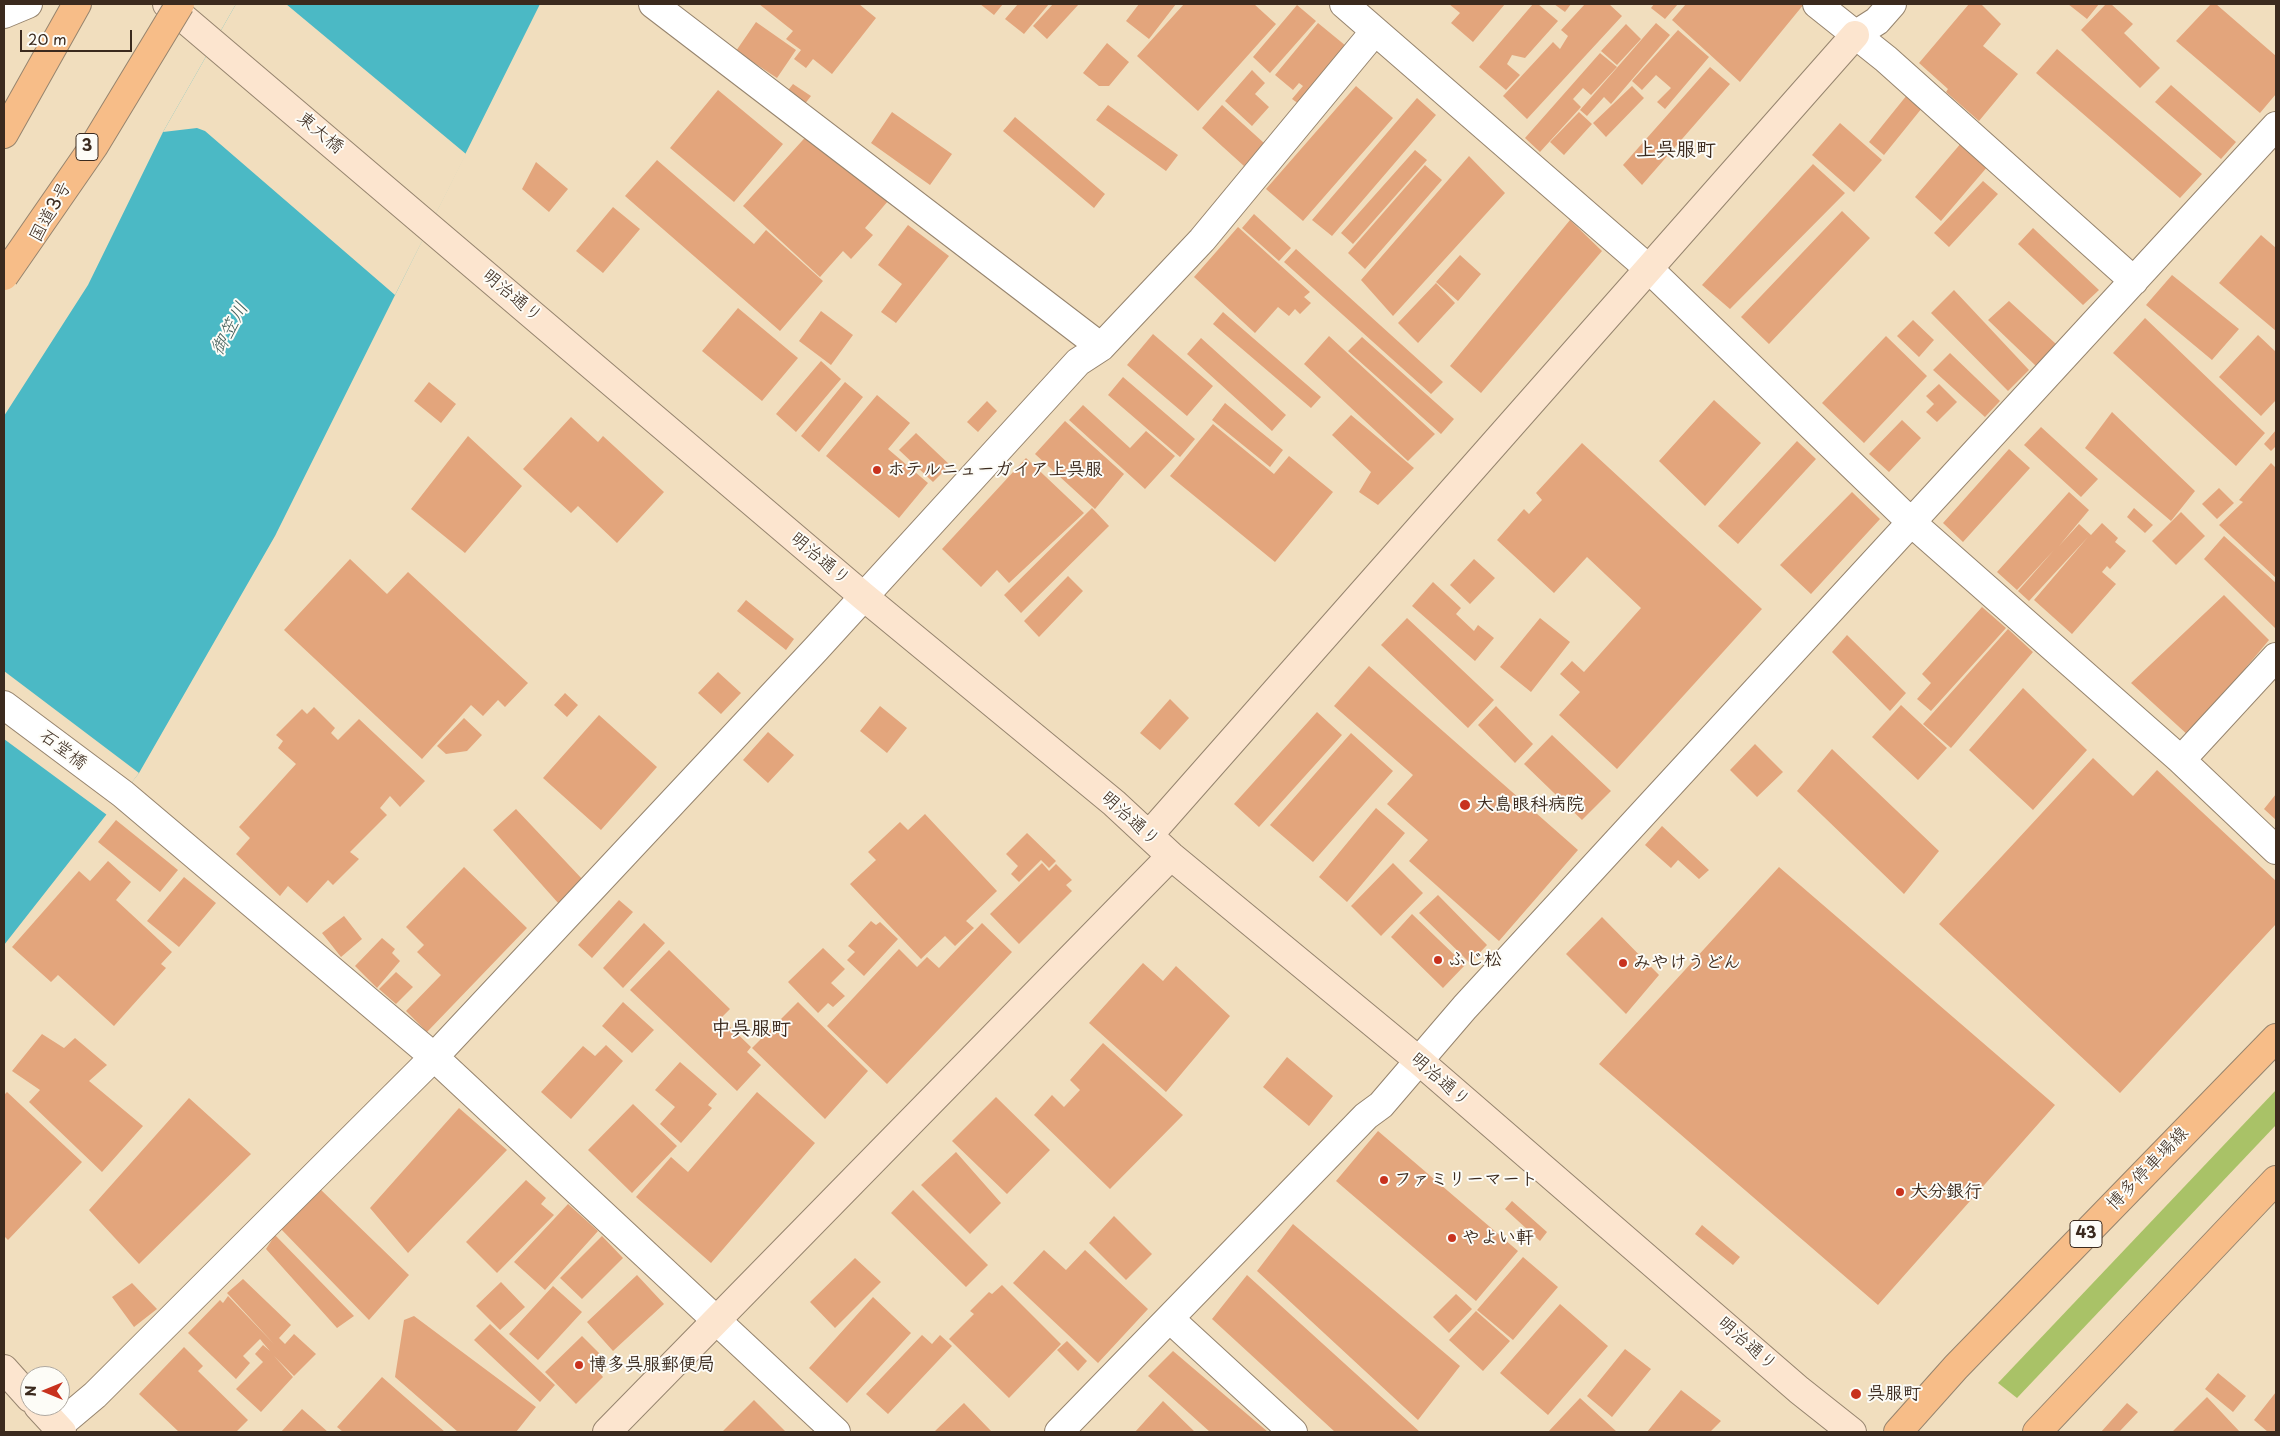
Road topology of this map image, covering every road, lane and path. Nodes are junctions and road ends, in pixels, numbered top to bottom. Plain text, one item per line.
1 (28, 4) edge
2 (77, 4) edge
3 (166, 4) edge
4 (171, 4) edge
5 (180, 4) edge
6 (653, 4) edge
7 (1344, 4) edge
8 (1818, 4) edge
9 (1892, 4) edge
10 (4, 14) edge
11 (1375, 31) junction
12 (1855, 35) junction
13 (2276, 126) edge
14 (4, 134) edge
15 (407, 207) joint
16 (4, 264) edge
17 (1649, 269) junction
18 (4, 276) edge
19 (2134, 281) junction
20 (4, 287) edge
21 (1101, 347) junction
22 (1912, 523) junction
23 (863, 596) junction
24 (2276, 657) edge
25 (4, 705) edge
26 (2181, 760) junction
27 (1149, 835) junction
28 (2276, 850) edge
29 (1172, 856) junction
30 (2276, 1038) edge
31 (434, 1057) junction
32 (1418, 1060) junction
33 (2276, 1180) edge
34 (1170, 1319) junction
35 (715, 1320) junction
36 (4, 1369) edge
37 (20, 1387) edge
38 (47, 1416) edge
39 (60, 1430) edge
40 (607, 1432) edge
41 (836, 1432) edge
42 (1060, 1432) edge
43 (1293, 1432) edge
44 (1852, 1432) edge
45 (1898, 1432) edge
46 (2037, 1432) edge

1 - 10 street
2 - 14 main road
3 - 15 street, 東大橋
3 - 20 main road, 国道3号 / 3
4 - 16 main road
5 - 18 main road, bridge
6 - 21 street
7 - 11 street
8 - 12 street
9 - 12 street
11 - 17 street
11 - 21 street
12 - 17 street
12 - 19 street
13 - 19 street
15 - 23 street, 明治通り
17 - 22 street
17 - 27 street
19 - 22 street
21 - 23 street
22 - 26 street
22 - 32 street
23 - 27 street, 明治通り
23 - 31 street
24 - 26 street
25 - 31 street, 石堂橋
26 - 28 street
27 - 29 street, 明治通り
29 - 32 street, 明治通り
29 - 35 street
30 - 45 main road, 博多停車場線 / 43
31 - 35 street, 石堂橋
31 - 39 street
32 - 34 street
32 - 44 street, 明治通り
33 - 46 main road
34 - 42 street
34 - 43 street
35 - 40 street
35 - 41 street, 石堂橋
36 - 37 street
38 - 39 street

